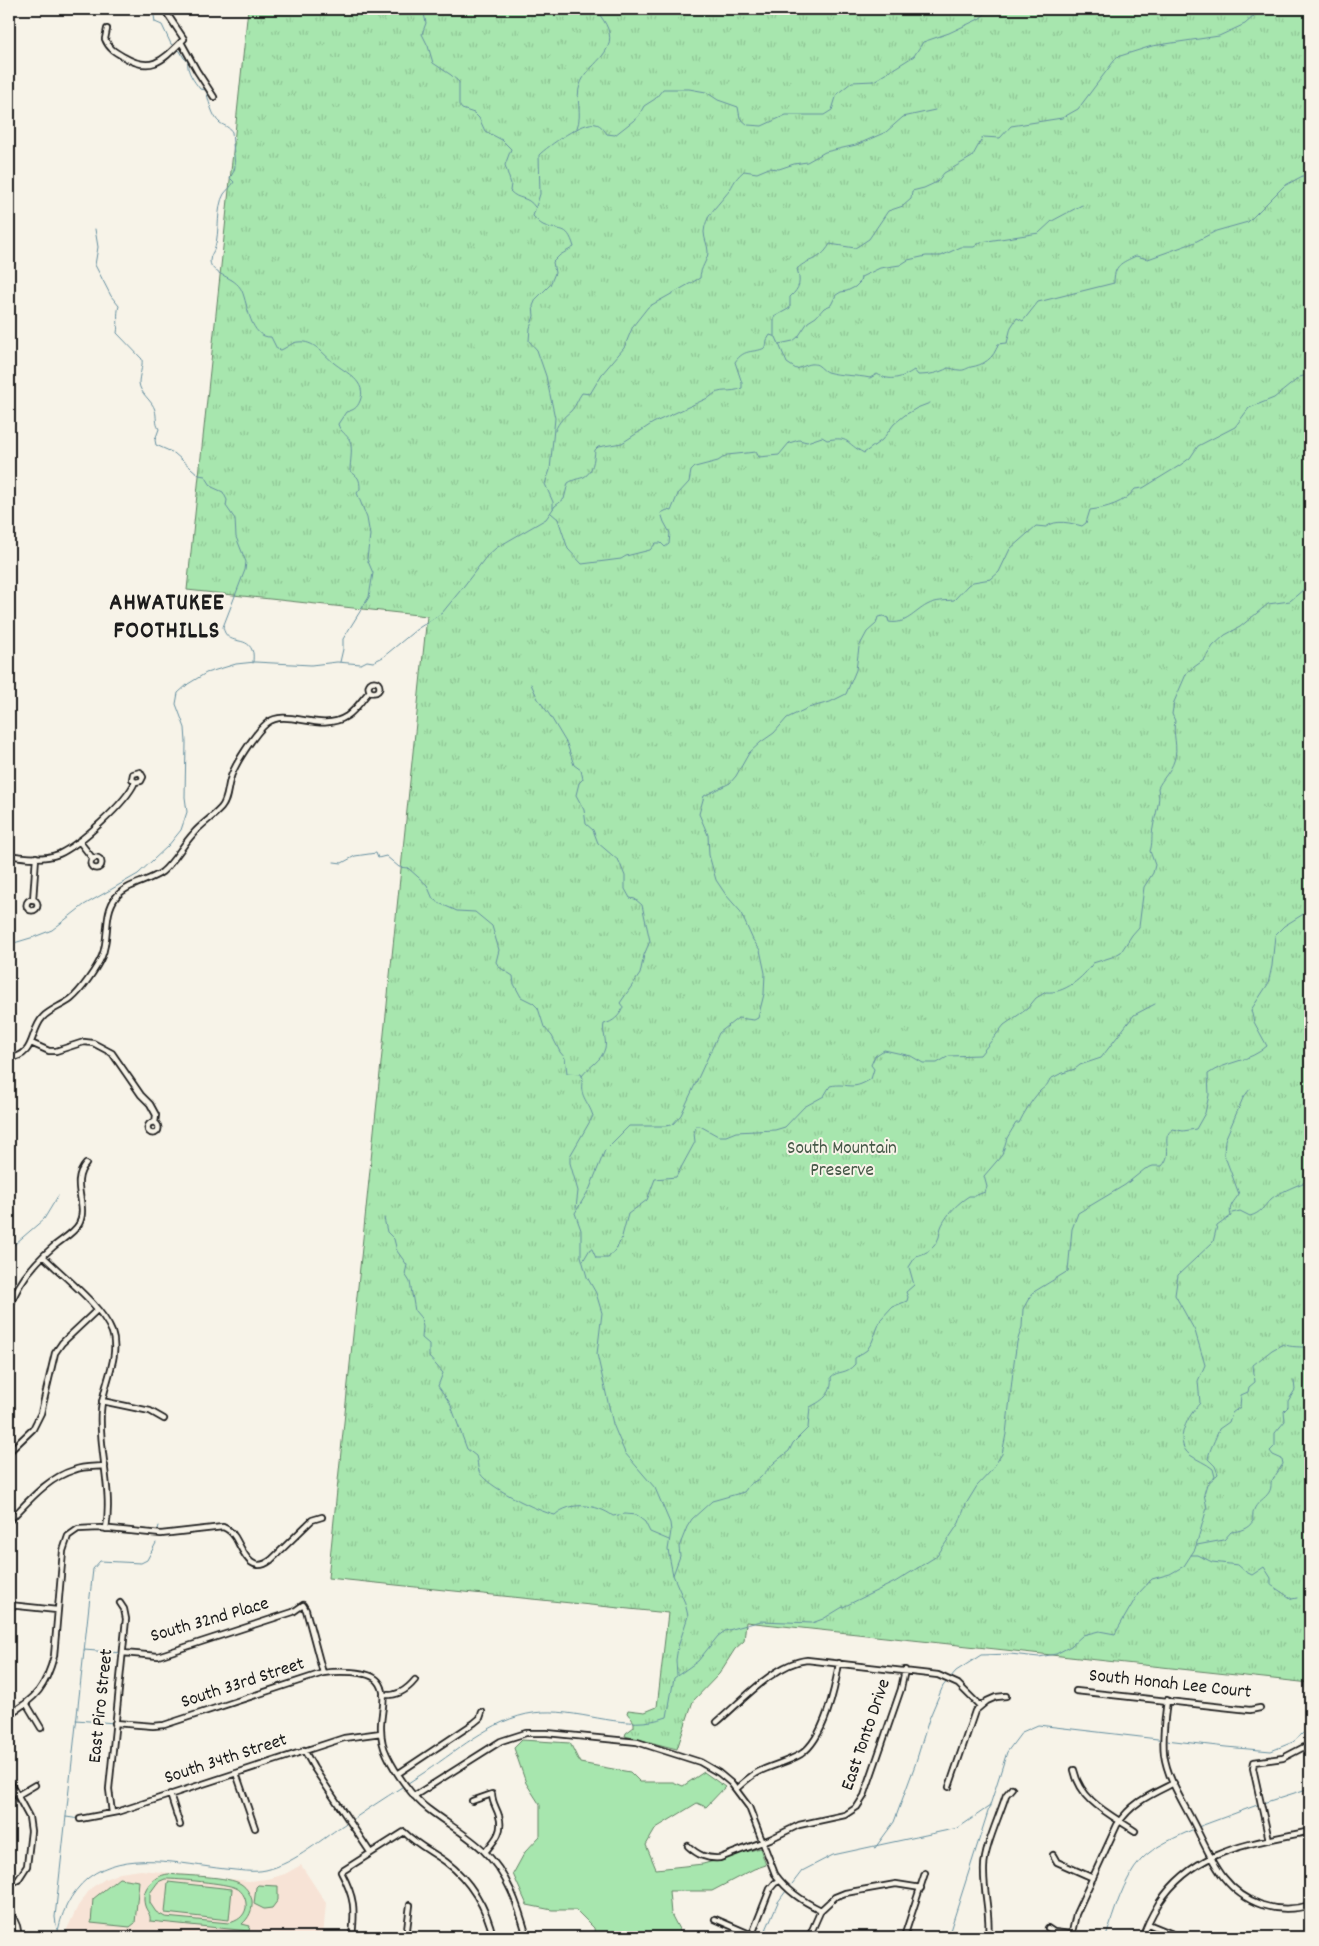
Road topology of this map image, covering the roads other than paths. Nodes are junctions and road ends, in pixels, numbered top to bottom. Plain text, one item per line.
1 (164, 9) edge
2 (107, 29) dead end
3 (182, 42) junction
4 (214, 97) dead end
5 (370, 691) dead end
6 (135, 782) dead end
7 (79, 840) junction
8 (9, 855) edge
9 (36, 857) junction
10 (93, 858) dead end
11 (33, 900) dead end
12 (31, 1043) junction
13 (9, 1058) edge
14 (154, 1123) dead end
15 (86, 1164) dead end
16 (43, 1256) junction
17 (9, 1309) edge
18 (97, 1310) junction
19 (102, 1401) junction
20 (164, 1419) dead end
21 (9, 1452) edge
22 (105, 1466) junction
23 (322, 1517) dead end
24 (9, 1520) edge
25 (106, 1529) junction
26 (120, 1603) dead end
27 (9, 1605) edge
28 (57, 1610) junction
29 (123, 1653) junction
30 (839, 1663) junction
31 (905, 1670) junction
32 (323, 1673) junction
33 (415, 1680) dead end
34 (1076, 1691) dead end
35 (383, 1696) junction
36 (1006, 1696) dead end
37 (1167, 1700) junction
38 (26, 1704) junction
39 (980, 1706) junction
40 (1260, 1708) dead end
41 (482, 1712) dead end
42 (9, 1714) edge
43 (717, 1722) dead end
44 (115, 1723) junction
45 (41, 1728) dead end
46 (381, 1732) junction
47 (1310, 1744) edge
48 (304, 1750) junction
49 (1074, 1770) dead end
50 (236, 1773) junction
51 (398, 1773) junction
52 (9, 1780) edge
53 (1174, 1784) junction
54 (35, 1785) dead end
55 (949, 1787) dead end
56 (736, 1788) junction
57 (1012, 1788) dead end
58 (170, 1794) junction
59 (18, 1795) junction
60 (414, 1796) junction
61 (472, 1801) dead end
62 (112, 1813) junction
63 (80, 1819) dead end
64 (1120, 1820) junction
65 (180, 1825) dead end
66 (255, 1828) dead end
67 (1135, 1831) dead end
68 (1310, 1831) edge
69 (1269, 1840) junction
70 (764, 1841) junction
71 (688, 1846) dead end
72 (370, 1852) junction
73 (485, 1852) junction
74 (1053, 1855) dead end
75 (1210, 1857) junction
76 (926, 1873) dead end
77 (1093, 1878) junction
78 (780, 1881) junction
79 (9, 1884) edge
80 (921, 1888) junction
81 (410, 1905) dead end
82 (1310, 1906) edge
83 (9, 1908) edge
84 (821, 1910) junction
85 (715, 1919) dead end
86 (1148, 1924) junction
87 (1048, 1928) dead end
88 (752, 1936) edge
89 (1071, 1936) edge
90 (20, 1937) edge
91 (352, 1937) edge
92 (406, 1937) edge
93 (493, 1937) edge
94 (527, 1937) edge
95 (808, 1937) edge
96 (904, 1937) edge
97 (988, 1937) edge
98 (1143, 1937) edge
99 (1180, 1937) edge

1 - 3 street
2 - 3 street
3 - 4 street
5 - 12 street
6 - 7 street
7 - 9 street
7 - 10 street
8 - 9 street
9 - 11 street
12 - 13 street
12 - 14 street
15 - 16 street
16 - 17 street
16 - 18 street
18 - 19 street
18 - 21 street
19 - 20 street
19 - 22 street
22 - 24 street
22 - 25 street
23 - 25 street
25 - 28 street
26 - 29 street, East Piro Street
27 - 28 street
28 - 38 street
29 - 32 street, South 32nd Place
29 - 44 street, East Piro Street
30 - 31 street
30 - 43 street
30 - 56 street
31 - 39 street
31 - 70 street, East Tonto Drive
32 - 35 street, South 33rd Street
32 - 44 street, South 33rd Street
33 - 35 street
34 - 37 street, South Honah Lee Court
35 - 46 street
36 - 39 street
37 - 40 street, South Honah Lee Court
37 - 53 street
38 - 42 street
38 - 45 street
39 - 55 street
41 - 51 street
44 - 62 street, East Piro Street
46 - 48 street, South 34th Street
46 - 51 street
47 - 69 street
48 - 50 street, South 34th Street
48 - 72 street
49 - 64 street
50 - 58 street, South 34th Street
50 - 66 street
51 - 60 street
52 - 59 street
53 - 64 street
53 - 75 street
54 - 59 street
56 - 60 street
56 - 70 street
57 - 97 street
58 - 62 street, South 34th Street
58 - 65 street
59 - 79 street
60 - 73 street
61 - 73 street
62 - 63 street, South 34th Street
64 - 67 street
64 - 77 street
68 - 69 street
69 - 75 street
70 - 71 street, East Tonto Drive
70 - 78 street
72 - 91 street
72 - 93 street
73 - 94 street
74 - 77 street
75 - 82 street
75 - 86 street
76 - 80 street
77 - 89 street
78 - 84 street
78 - 88 street
80 - 84 street
80 - 96 street
81 - 92 street
83 - 90 street
84 - 95 street
85 - 88 street
86 - 98 street
86 - 99 street
87 - 89 street

